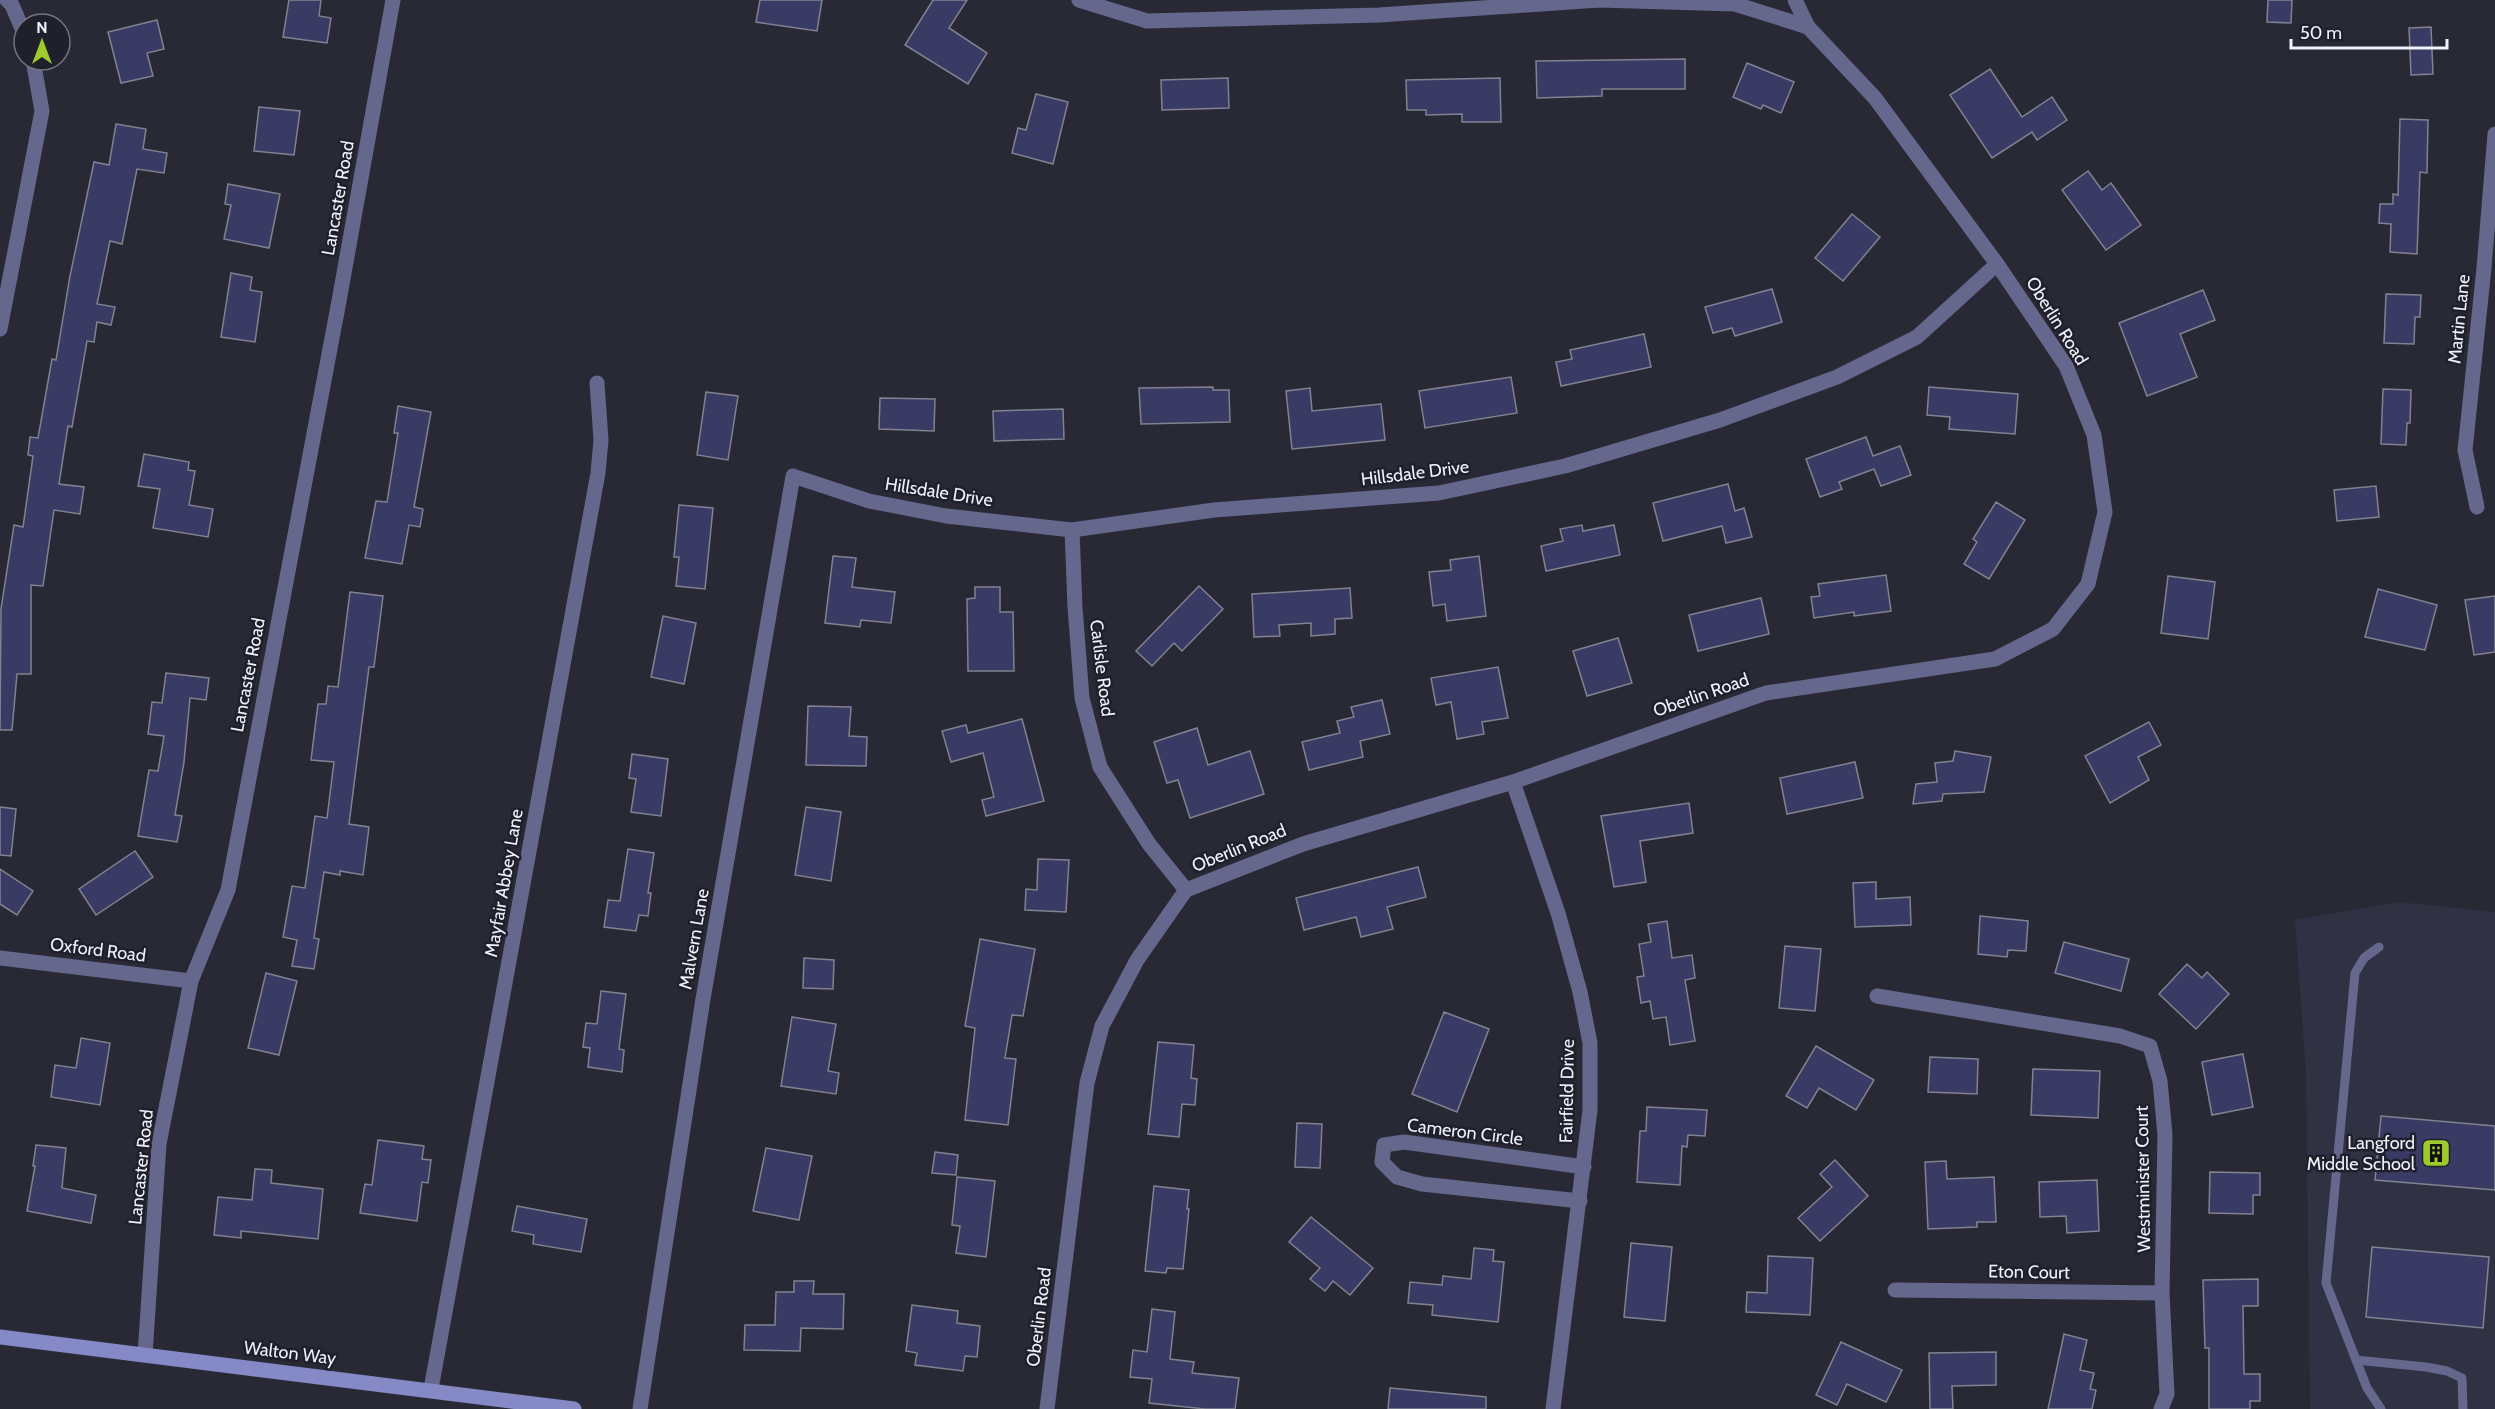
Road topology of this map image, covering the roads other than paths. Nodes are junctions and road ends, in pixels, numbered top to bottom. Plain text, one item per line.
1 (393, 0) edge
2 (1079, 0) edge
3 (1795, 0) edge
4 (1379, 7) edge
5 (1808, 27) junction
6 (35, 72) edge
7 (2495, 134) edge
8 (1997, 264) junction
9 (2490, 269) edge
10 (0, 329) edge
11 (597, 383) dead end
12 (792, 476) joint
13 (2477, 507) dead end
14 (1072, 531) junction
15 (1513, 782) junction
16 (1186, 890) junction
17 (2379, 946) dead end
18 (0, 958) edge
19 (191, 981) junction
20 (1877, 996) dead end
21 (1584, 1167) junction
22 (1580, 1201) junction
23 (1895, 1290) dead end
24 (2163, 1293) junction
25 (0, 1337) edge
26 (145, 1355) junction
27 (2356, 1360) junction
28 (431, 1389) junction
29 (494, 1403) edge
30 (574, 1409) edge
31 (640, 1409) edge
32 (1047, 1409) edge
33 (1553, 1409) edge
34 (2162, 1409) edge
35 (2381, 1409) edge
36 (2463, 1409) edge

1 - 19 street, Lancaster Road
2 - 4 street
3 - 5 street, Oberlin Road
4 - 5 street
5 - 8 street, Oberlin Road
6 - 10 street
7 - 9 street, Martin Lane
8 - 14 street, Hillsdale Drive
8 - 15 street, Oberlin Road
9 - 13 street, Martin Lane
11 - 28 street, Mayfair Abbey Lane
12 - 14 street, Hillsdale Drive
12 - 31 street, Malvern Lane
14 - 16 street, Carlisle Road
15 - 16 street, Oberlin Road
15 - 21 street, Fairfield Drive
16 - 32 street, Oberlin Road
17 - 27 lane
18 - 19 street, Oxford Road
19 - 26 street, Lancaster Road
20 - 24 street, Westminister Court
21 - 22 street, Fairfield Drive
21 - 22 street, Cameron Circle
22 - 33 street, Fairfield Drive
23 - 24 street, Eton Court
24 - 34 street, Westminister Court
25 - 26 main road, Walton Way
26 - 28 main road, Walton Way
27 - 35 lane
27 - 36 lane
28 - 29 main road, Walton Way
29 - 30 main road, Walton Way

